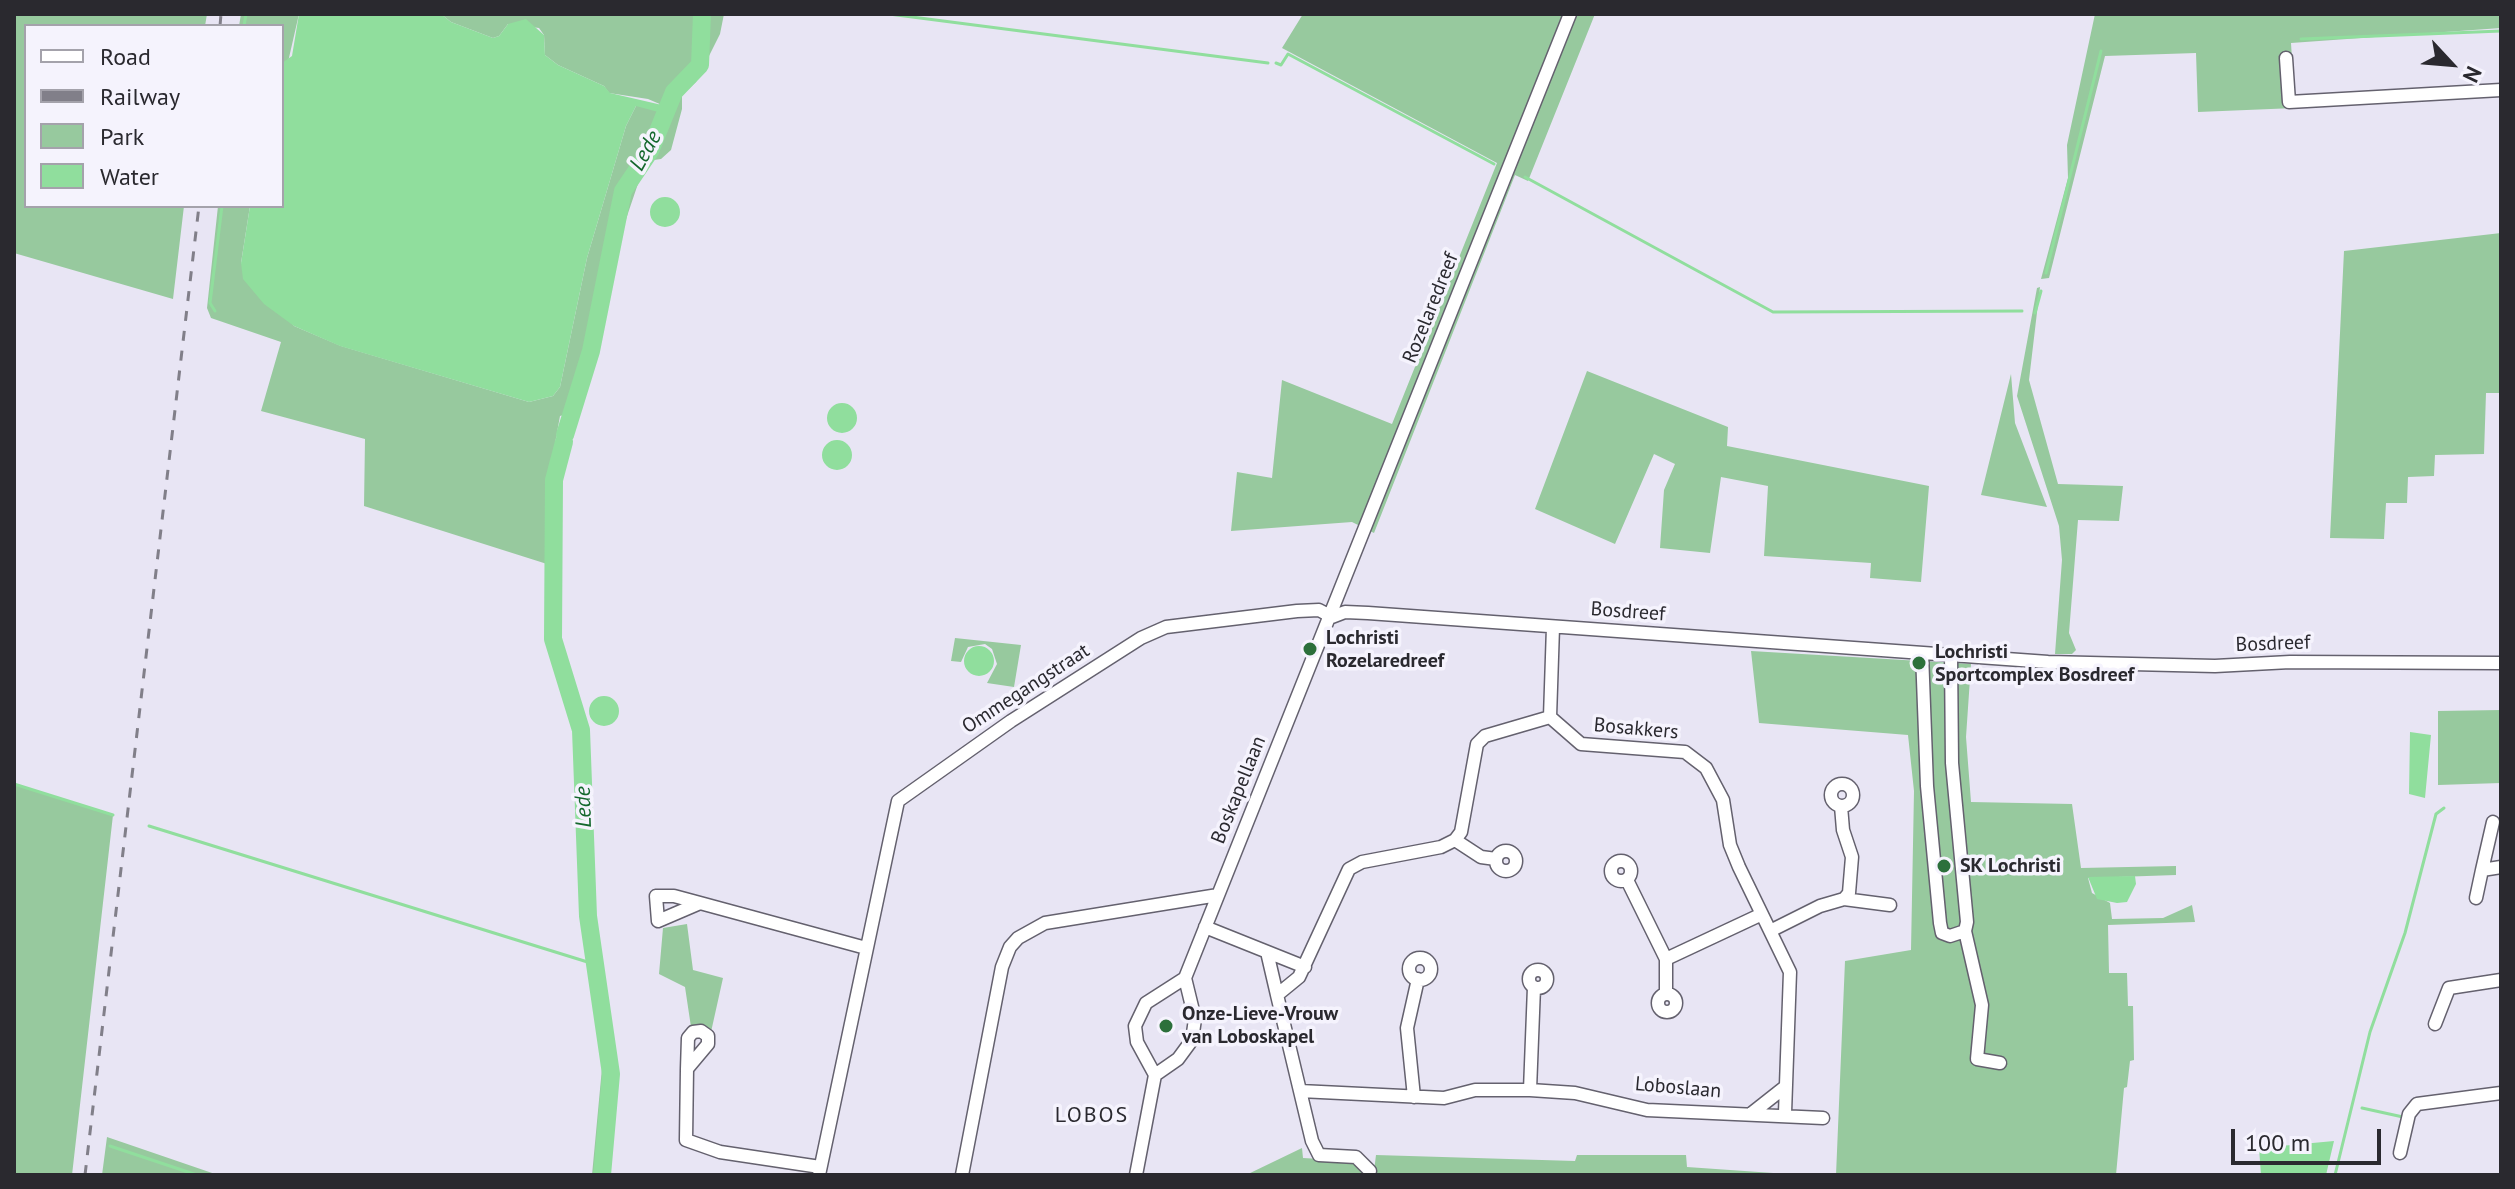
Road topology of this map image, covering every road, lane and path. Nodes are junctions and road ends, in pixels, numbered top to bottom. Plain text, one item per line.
1 (1570, 14) edge
2 (2286, 58) dead end
3 (2501, 90) edge
4 (1332, 617) junction
5 (1553, 627) junction
6 (1922, 653) junction
7 (1951, 655) junction
8 (2501, 663) edge
9 (1550, 717) junction
10 (1841, 806) dead end
11 (2493, 822) dead end
12 (1455, 840) junction
13 (1496, 859) dead end
14 (2501, 867) edge
15 (2482, 870) junction
16 (1627, 880) dead end
17 (1218, 895) junction
18 (2476, 898) dead end
19 (1844, 899) junction
20 (700, 903) dead end
21 (1890, 905) dead end
22 (1760, 915) junction
23 (1205, 927) junction
24 (1772, 930) junction
25 (1965, 931) junction
26 (866, 948) junction
27 (1267, 952) junction
28 (1666, 959) junction
29 (1305, 967) junction
30 (1185, 978) junction
31 (1418, 979) dead end
32 (2501, 980) edge
33 (1534, 987) dead end
34 (1666, 991) dead end
35 (1277, 995) junction
36 (2435, 1024) dead end
37 (2000, 1063) dead end
38 (687, 1069) dead end
39 (1155, 1075) junction
40 (1785, 1087) junction
41 (1530, 1090) junction
42 (1300, 1091) junction
43 (2501, 1093) edge
44 (1414, 1097) junction
45 (1752, 1113) junction
46 (1785, 1113) junction
47 (1823, 1118) dead end
48 (2400, 1153) dead end
49 (820, 1171) edge
50 (1370, 1171) dead end
51 (962, 1175) edge
52 (1136, 1175) edge

1 - 4 street, Rozelaredreef
2 - 3 street
4 - 5 street, Bosdreef
4 - 17 street, Boskapellaan
4 - 26 street, Ommegangstraat
5 - 6 street, Bosdreef
5 - 9 street
6 - 7 street, Bosdreef
6 - 25 street
7 - 8 street, Bosdreef
7 - 25 street
9 - 12 street
9 - 22 street, Bosakkers
10 - 19 street
11 - 15 street
12 - 13 street
12 - 29 street
14 - 15 street
15 - 18 street
16 - 28 street
17 - 23 street, Boskapellaan
17 - 51 street
19 - 21 street
19 - 24 street
20 - 26 street
22 - 24 street, Bosakkers
22 - 28 street
23 - 27 street
23 - 30 street, Boskapellaan
24 - 40 street, Bosakkers
25 - 37 street
26 - 49 street, Ommegangstraat
27 - 29 street
27 - 35 street
28 - 34 street
29 - 35 street
30 - 39 street
30 - 39 street
31 - 44 street
32 - 36 street
33 - 41 street
35 - 42 street
38 - 49 street
39 - 52 street
40 - 45 street
40 - 46 street, Bosakkers
41 - 44 street, Loboslaan
41 - 45 street, Loboslaan
42 - 44 street, Loboslaan
42 - 50 street
43 - 48 street
45 - 46 street, Loboslaan
46 - 47 street, Loboslaan

